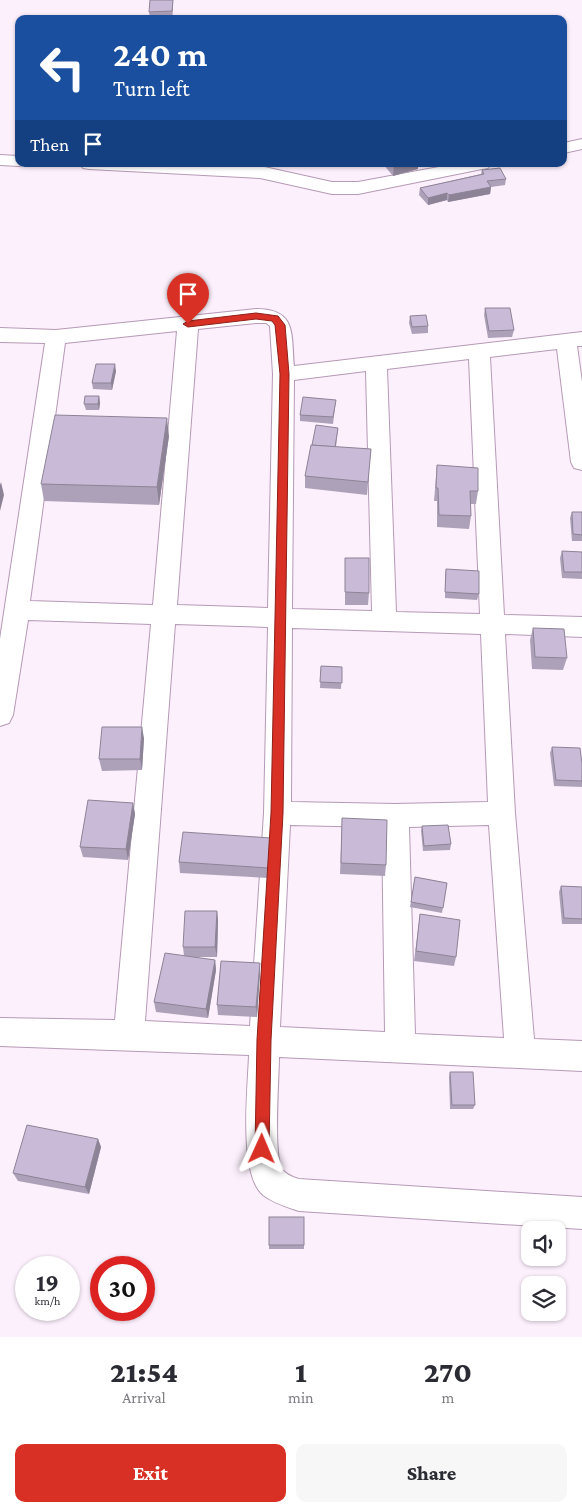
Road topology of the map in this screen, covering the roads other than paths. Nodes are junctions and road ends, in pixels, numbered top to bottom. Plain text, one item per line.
1 (582, 144) edge
2 (567, 147) edge
3 (0, 160) edge
4 (15, 161) edge
5 (153, 167) edge
6 (466, 167) edge
7 (188, 324) junction
8 (0, 335) edge
9 (56, 338) junction
10 (574, 340) edge
11 (479, 351) junction
12 (376, 364) junction
13 (284, 374) junction
14 (582, 462) edge
15 (17, 610) junction
16 (164, 615) junction
17 (281, 618) junction
18 (384, 621) junction
19 (492, 624) junction
20 (582, 627) edge
21 (0, 715) edge
22 (277, 813) junction
23 (502, 813) junction
24 (395, 816) junction
25 (0, 1032) edge
26 (130, 1035) junction
27 (264, 1040) junction
28 (400, 1046) junction
29 (520, 1053) junction
30 (582, 1056) edge
31 (582, 1213) edge

1 - 2 street
3 - 4 street
5 - 6 street
7 - 9 street
7 - 13 street
7 - 16 street
8 - 9 street
9 - 15 street
10 - 11 street
10 - 14 street
11 - 12 street
11 - 19 street
12 - 13 street
12 - 18 street
13 - 17 street
15 - 16 street
15 - 21 street
16 - 17 street
16 - 26 street
17 - 18 street
17 - 22 street
18 - 19 street
19 - 20 street
19 - 23 street
22 - 24 street
22 - 27 street
23 - 24 street
23 - 29 street
24 - 28 street
25 - 26 street
26 - 27 street
27 - 28 street
27 - 31 street
28 - 29 street
29 - 30 street

